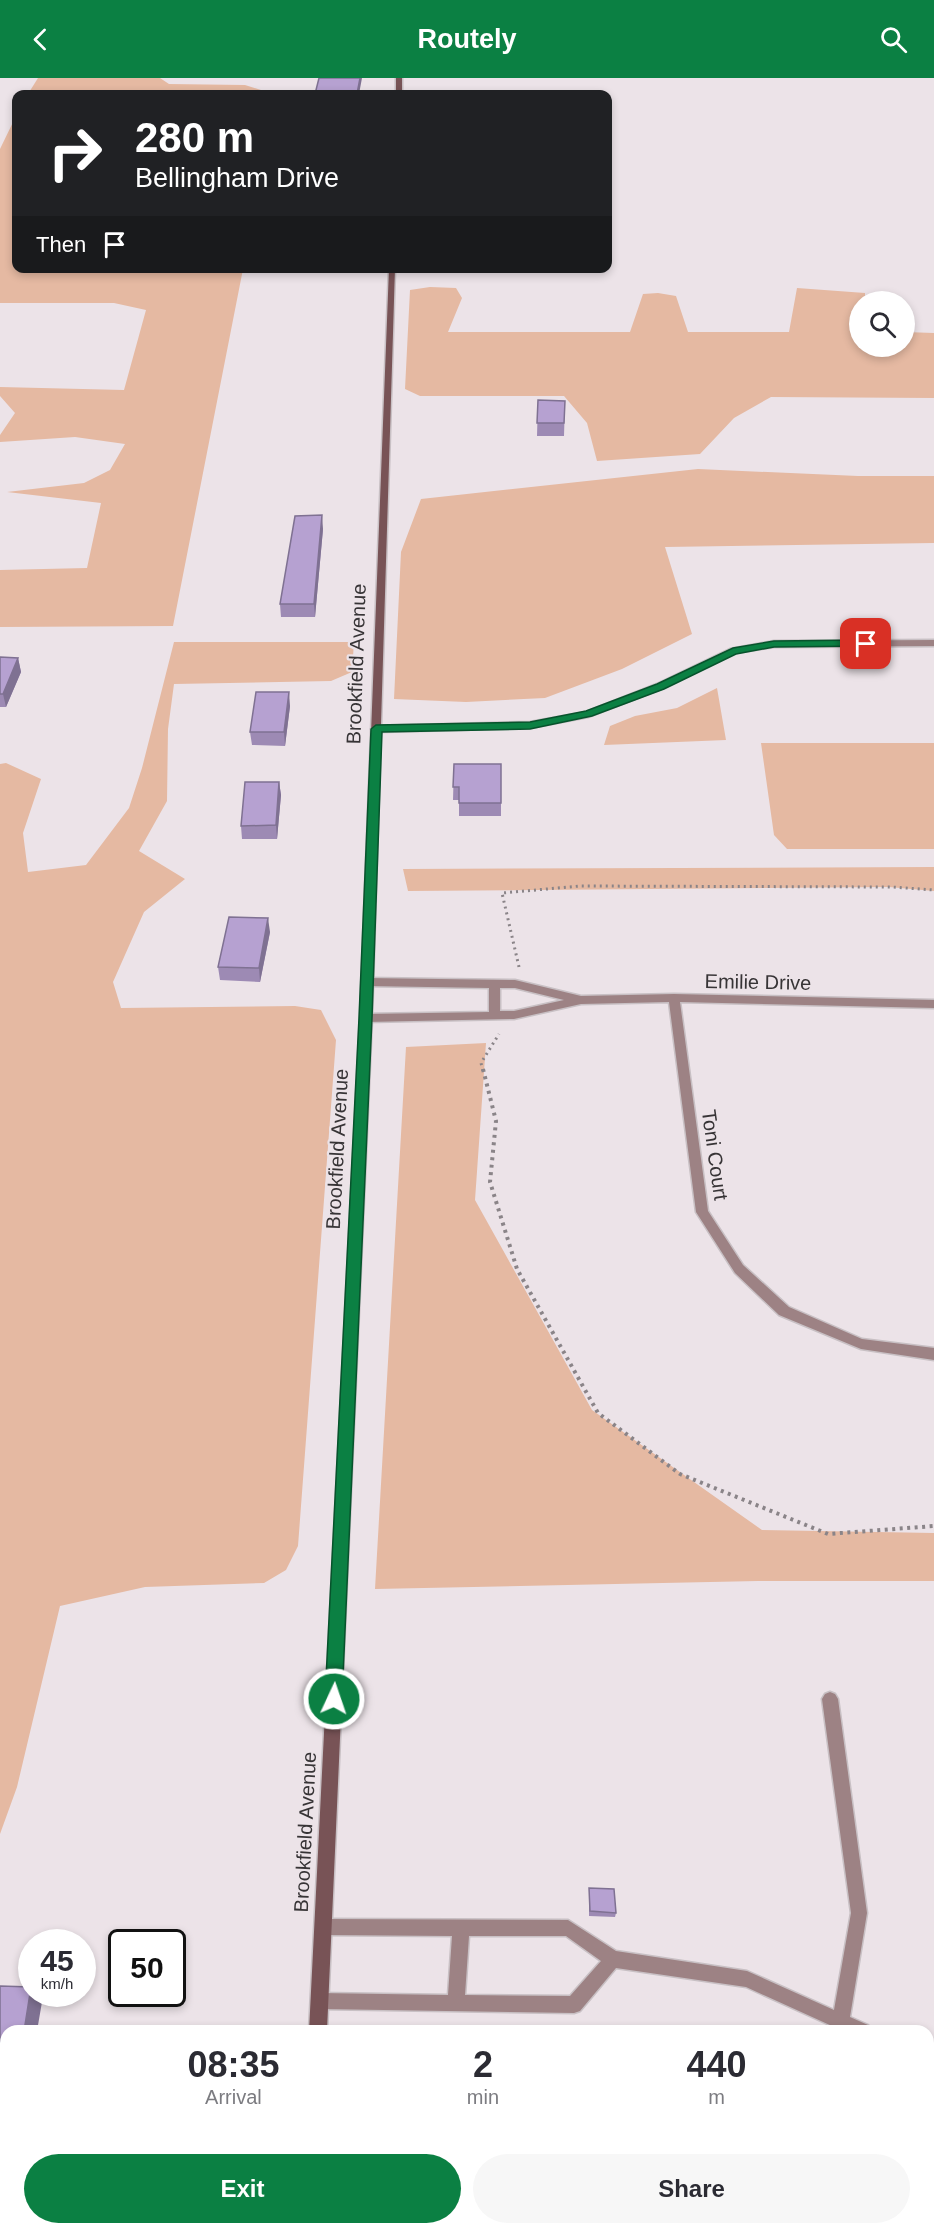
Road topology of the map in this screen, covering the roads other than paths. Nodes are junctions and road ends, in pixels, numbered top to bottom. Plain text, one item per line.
1 (392, 273) edge
2 (934, 643) edge
3 (376, 729) junction
4 (367, 982) junction
5 (494, 983) junction
6 (674, 998) junction
7 (581, 999) junction
8 (934, 1004) edge
9 (495, 1016) junction
10 (366, 1018) junction
11 (934, 1354) edge
12 (830, 1699) dead end
13 (323, 1927) junction
14 (461, 1928) junction
15 (613, 1959) junction
16 (320, 2001) junction
17 (456, 2003) junction
18 (841, 2021) junction
19 (318, 2025) edge
20 (849, 2025) edge

1 - 3 main road, Brookfield Avenue
2 - 3 street
3 - 4 main road, Brookfield Avenue
4 - 5 street, Emilie Drive
4 - 10 main road, Brookfield Avenue
5 - 7 street, Emilie Drive
5 - 9 street
6 - 7 street, Emilie Drive
6 - 8 street, Emilie Drive
6 - 11 street, Toni Court
7 - 9 street, Emilie Drive
9 - 10 street, Emilie Drive
10 - 13 main road, Brookfield Avenue
12 - 18 street
13 - 14 street
13 - 16 main road, Brookfield Avenue
14 - 15 street
14 - 17 street
15 - 17 street
15 - 18 street
16 - 17 street
16 - 19 main road, Brookfield Avenue
18 - 20 street

